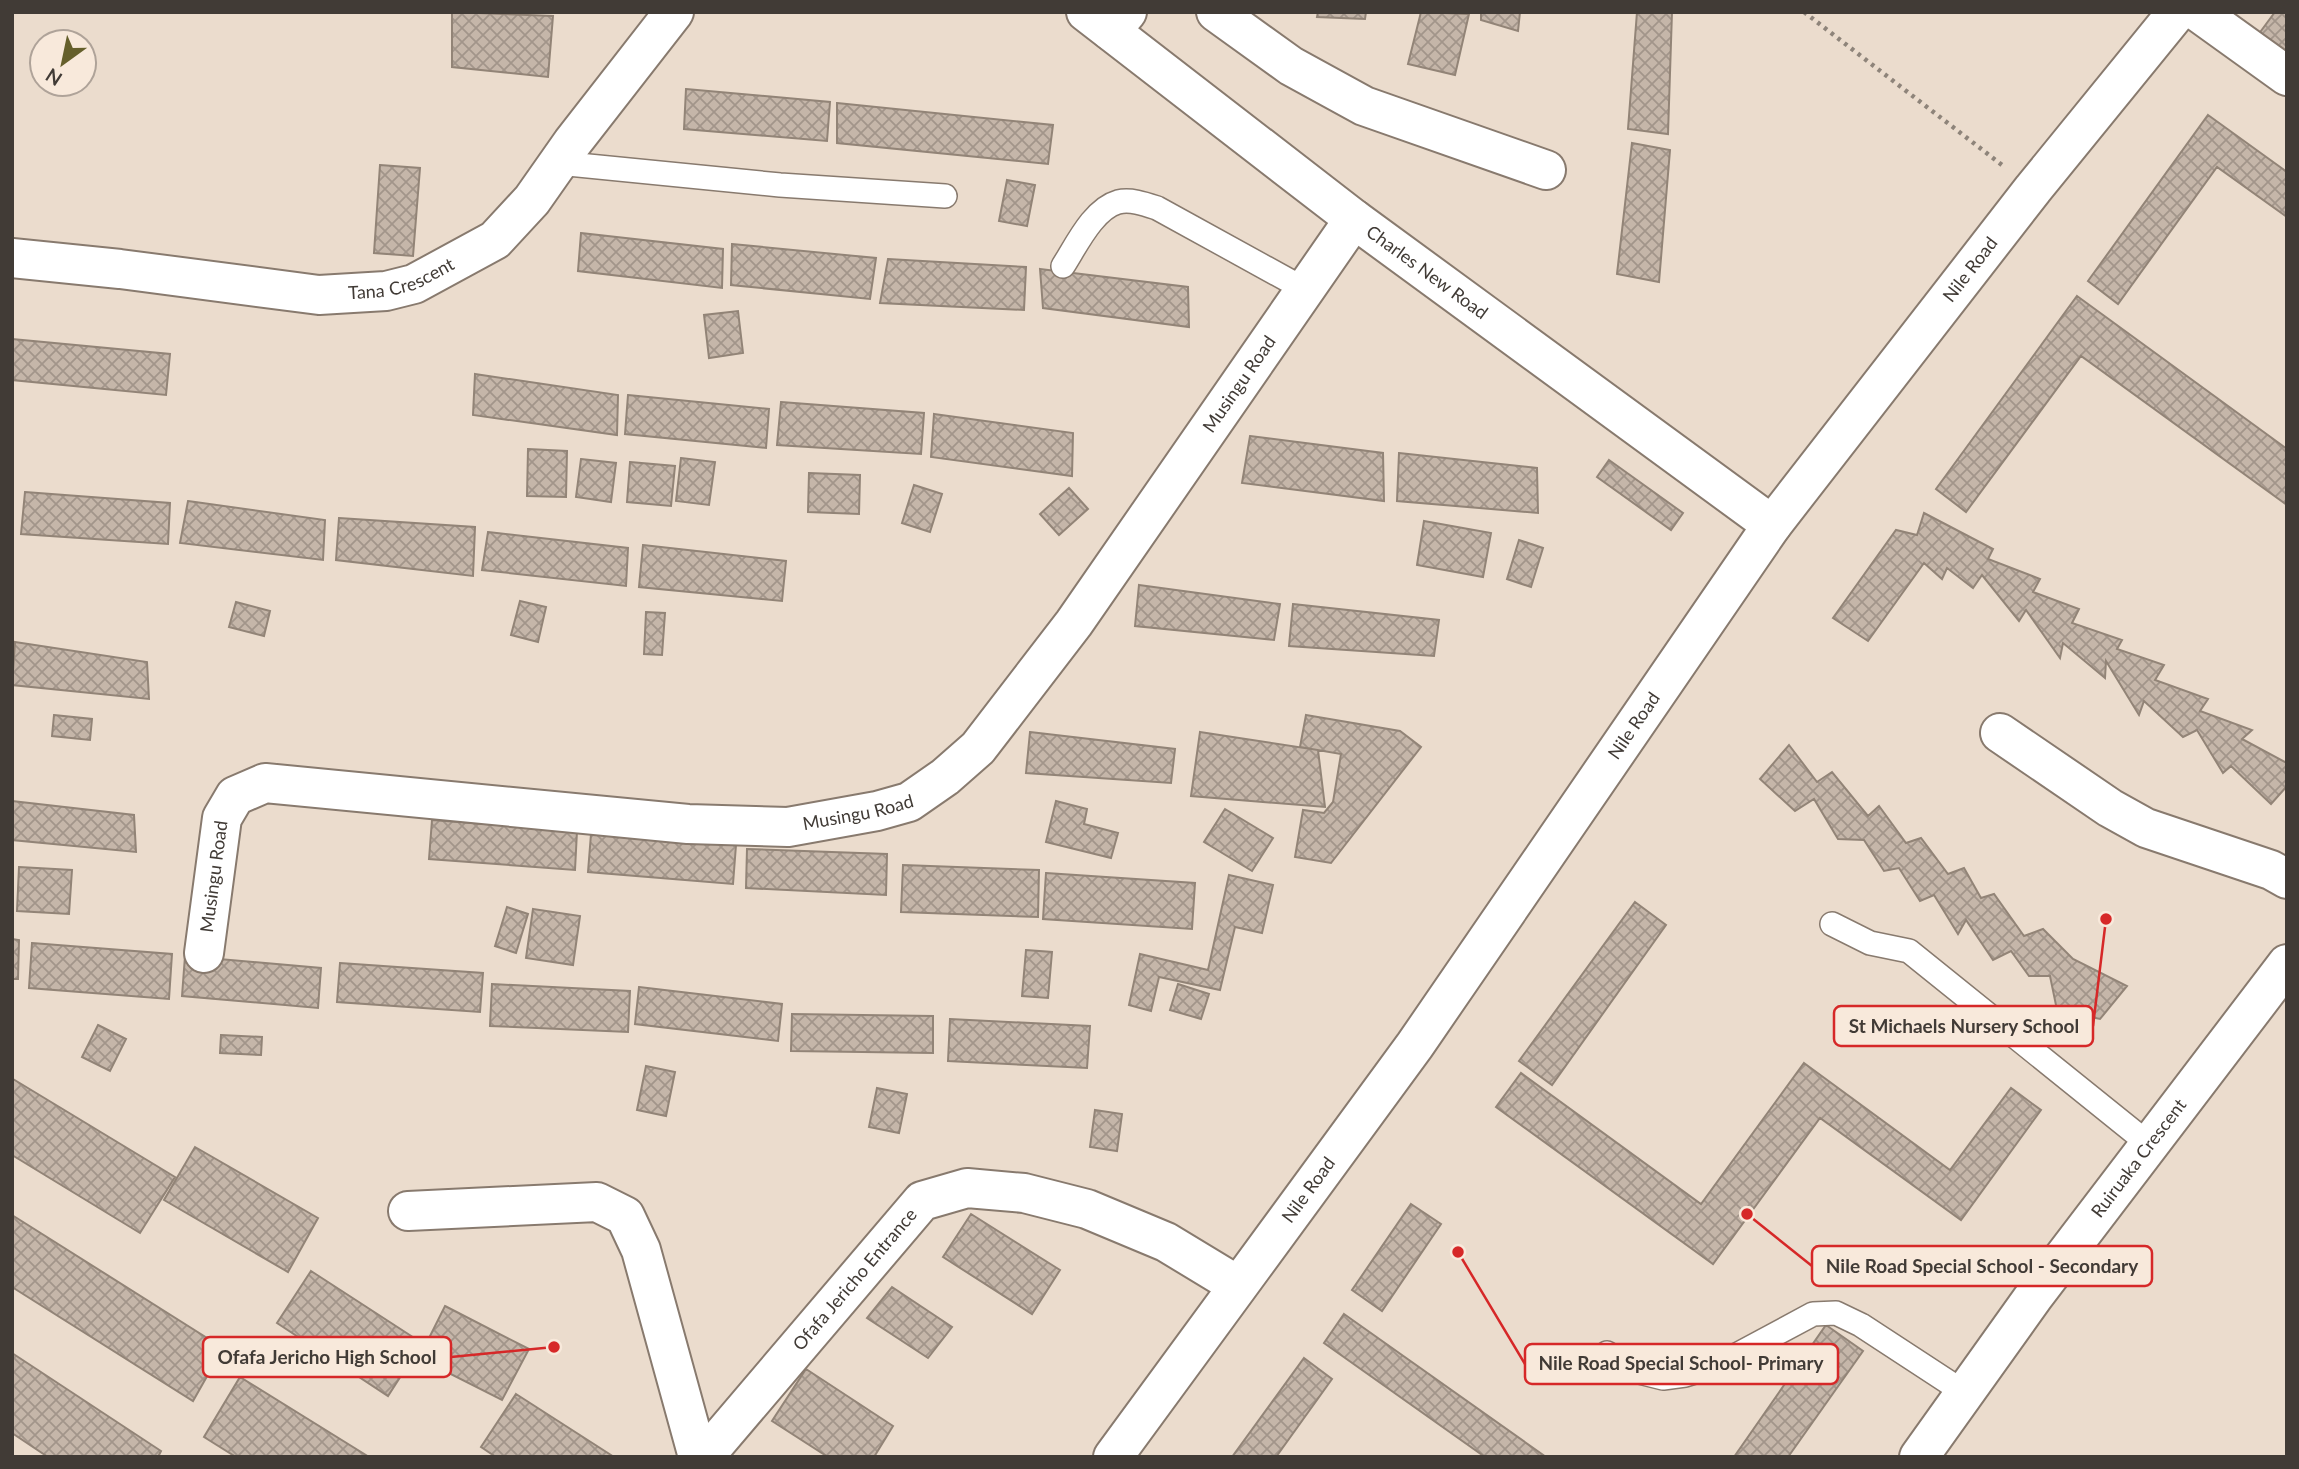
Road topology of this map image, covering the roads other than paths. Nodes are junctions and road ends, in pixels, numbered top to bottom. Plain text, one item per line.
1 (674, 12) edge
2 (1216, 12) edge
3 (2177, 12) edge
4 (2198, 12) edge
5 (1108, 18) edge
6 (2287, 76) edge
7 (558, 163) junction
8 (1546, 170) dead end
9 (944, 196) dead end
10 (1354, 219) junction
11 (12, 258) edge
12 (1063, 265) dead end
13 (1306, 289) junction
14 (1772, 525) junction
15 (2000, 733) dead end
16 (2287, 879) edge
17 (1832, 924) dead end
18 (204, 953) dead end
19 (2283, 977) edge
20 (2150, 1145) junction
21 (408, 1211) dead end
22 (1237, 1285) junction
23 (1607, 1353) dead end
24 (1965, 1393) junction
25 (698, 1457) edge
26 (704, 1457) edge
27 (1113, 1457) edge
28 (1919, 1457) edge

1 - 7 street, Tana Crescent
2 - 8 street
3 - 14 street, Nile Road
4 - 6 street
5 - 10 street, Charles New Road
7 - 9 lane
7 - 11 street, Tana Crescent
10 - 13 street, Musingu Road
10 - 14 street, Charles New Road
12 - 13 lane
13 - 18 street, Musingu Road
14 - 22 street, Nile Road
15 - 16 street
17 - 20 lane
19 - 20 street, Ruiruaka Crescent
20 - 24 street, Ruiruaka Crescent
21 - 25 street
22 - 26 street, Ofafa Jericho Entrance
22 - 27 street, Nile Road
23 - 24 lane
24 - 28 street, Ruiruaka Crescent

